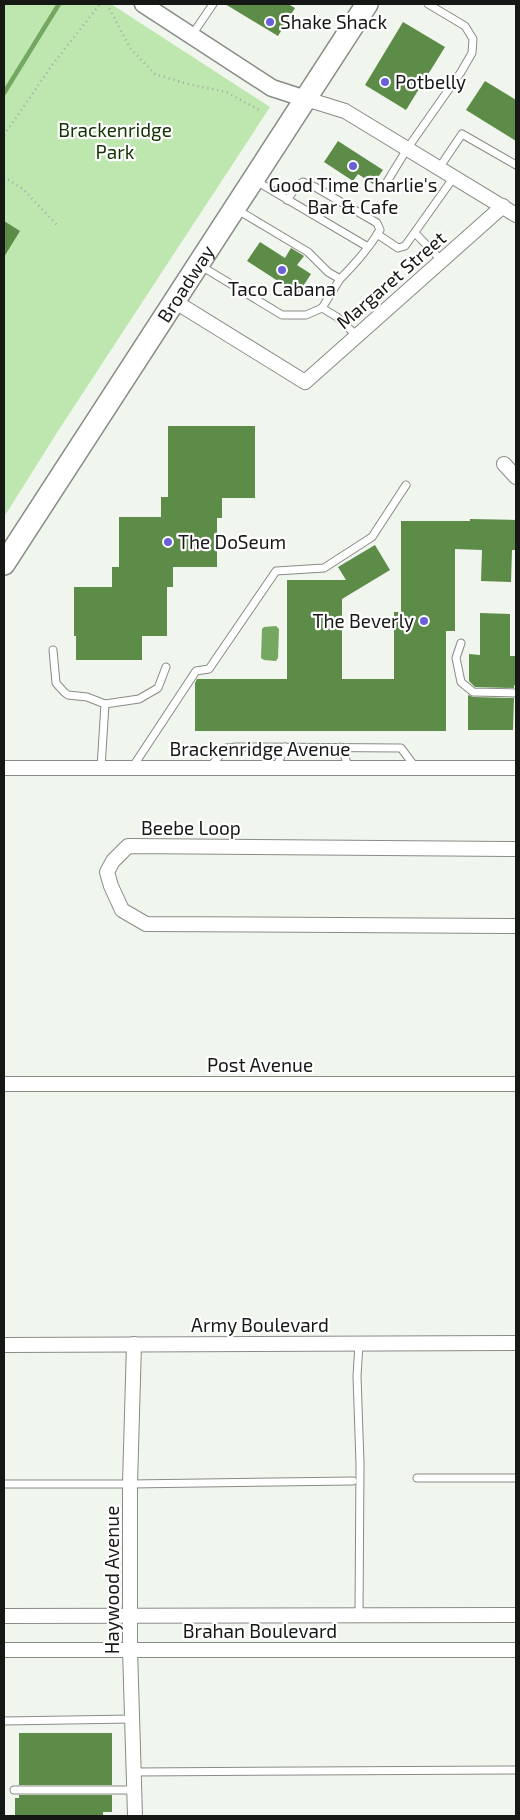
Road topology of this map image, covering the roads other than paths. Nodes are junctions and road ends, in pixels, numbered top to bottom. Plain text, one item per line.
1 (144, 4) edge
2 (213, 4) edge
3 (367, 4) edge
4 (428, 4) edge
5 (191, 35) junction
6 (306, 99) junction
7 (407, 149) junction
8 (516, 165) edge
9 (439, 168) junction
10 (454, 177) junction
11 (254, 179) junction
12 (385, 185) dead end
13 (287, 200) junction
14 (503, 206) junction
15 (234, 209) junction
16 (516, 215) edge
17 (415, 232) junction
18 (377, 234) junction
19 (368, 247) junction
20 (442, 261) junction
21 (198, 265) junction
22 (340, 280) junction
23 (174, 301) junction
24 (322, 308) junction
25 (356, 336) junction
26 (504, 464) dead end
27 (516, 477) edge
28 (406, 485) dead end
29 (4, 564) edge
30 (461, 643) dead end
31 (53, 650) dead end
32 (166, 667) dead end
33 (516, 693) edge
34 (105, 704) junction
35 (285, 747) junction
36 (341, 747) junction
37 (4, 768) edge
38 (101, 768) junction
39 (132, 768) junction
40 (208, 768) junction
41 (276, 768) junction
42 (349, 768) junction
43 (416, 768) junction
44 (516, 768) edge
45 (516, 849) edge
46 (516, 926) edge
47 (4, 1084) edge
48 (516, 1084) edge
49 (134, 1344) junction
50 (359, 1344) junction
51 (516, 1344) edge
52 (4, 1345) edge
53 (417, 1478) dead end
54 (516, 1478) edge
55 (353, 1481) dead end
56 (4, 1484) edge
57 (130, 1484) junction
58 (359, 1615) junction
59 (516, 1615) edge
60 (4, 1616) edge
61 (130, 1616) junction
62 (130, 1649) junction
63 (4, 1650) edge
64 (516, 1650) edge
65 (132, 1719) junction
66 (4, 1721) edge
67 (516, 1770) edge
68 (134, 1772) junction
69 (14, 1790) dead end
70 (134, 1790) junction
71 (135, 1816) edge

1 - 5 street
2 - 5 lane
3 - 6 main road, Broadway
4 - 7 lane
5 - 6 street
6 - 7 street
6 - 11 main road, Broadway
7 - 9 street
7 - 12 lane
8 - 9 lane
9 - 10 street
10 - 14 street
10 - 17 lane
11 - 13 lane
11 - 15 main road, Broadway
13 - 18 lane
13 - 19 lane
14 - 16 street
14 - 20 street, Margaret Street
15 - 21 main road, Broadway
15 - 22 lane
17 - 18 lane
17 - 20 lane
18 - 19 lane
19 - 22 lane
20 - 25 street, Margaret Street
21 - 23 main road, Broadway
21 - 24 lane
22 - 24 lane
23 - 25 street, Margaret Street
23 - 29 main road, Broadway
24 - 25 lane
26 - 27 street
28 - 39 lane
30 - 33 lane
31 - 34 lane
32 - 34 lane
34 - 38 lane
35 - 36 lane
35 - 40 lane
35 - 41 lane
36 - 42 lane
36 - 43 lane
37 - 38 street, Brackenridge Avenue
38 - 39 street, Brackenridge Avenue
39 - 40 street, Brackenridge Avenue
40 - 41 street, Brackenridge Avenue
41 - 42 street, Brackenridge Avenue
42 - 43 street, Brackenridge Avenue
43 - 44 street, Brackenridge Avenue
45 - 46 street, Beebe Loop
47 - 48 street, Post Avenue
49 - 50 street, Army Boulevard
49 - 52 street, Army Boulevard
49 - 57 street, Haywood Avenue
50 - 51 street, Army Boulevard
50 - 58 lane
53 - 54 lane
55 - 57 lane
56 - 57 lane
57 - 61 street, Haywood Avenue
58 - 59 street, Brahan Boulevard
58 - 61 street, Brahan Boulevard
60 - 61 street, Brahan Boulevard
61 - 62 street, Haywood Avenue
62 - 63 street, Brahan Boulevard
62 - 64 street, Brahan Boulevard
62 - 65 street, Haywood Avenue
65 - 66 lane
65 - 68 street, Haywood Avenue
67 - 68 lane
68 - 70 street, Haywood Avenue
69 - 70 lane
70 - 71 street, Haywood Avenue

